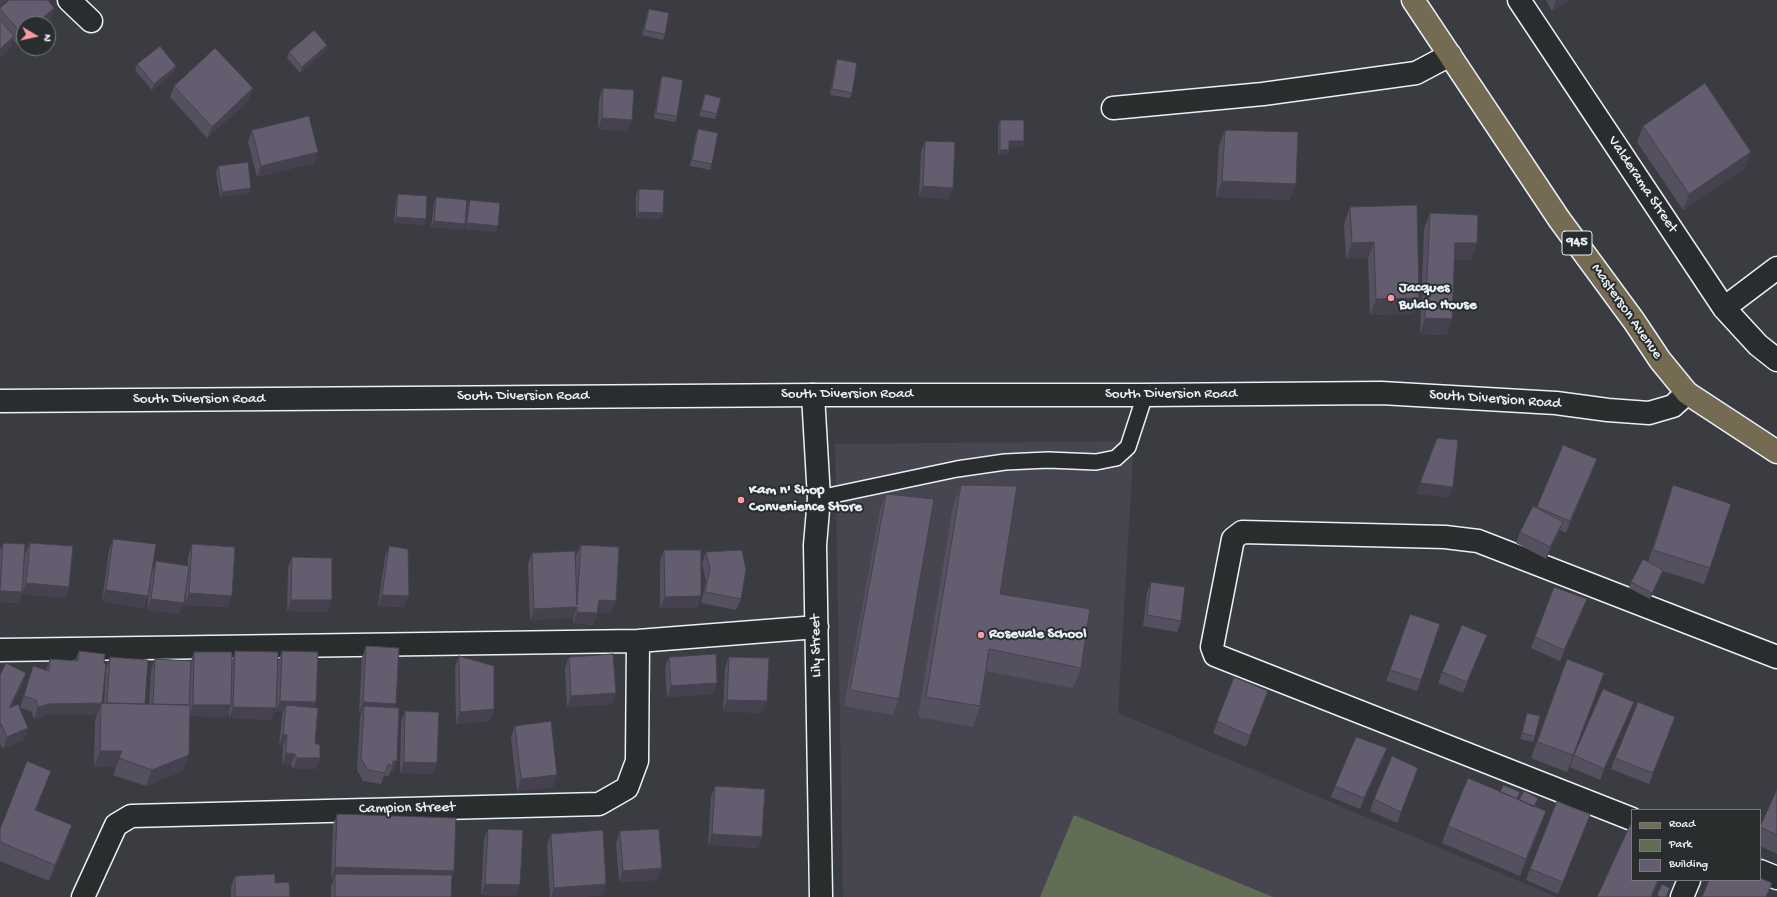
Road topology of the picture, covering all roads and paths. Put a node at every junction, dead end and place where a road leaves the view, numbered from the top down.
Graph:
1 (70, 0) edge
2 (1413, 0) edge
3 (1519, 0) edge
4 (90, 21) dead end
5 (1450, 55) junction
6 (1113, 108) dead end
7 (1777, 268) edge
8 (1724, 308) junction
9 (1777, 360) edge
10 (1687, 394) junction
11 (813, 395) junction
12 (1145, 395) junction
13 (0, 401) edge
14 (1777, 452) edge
15 (819, 498) junction
16 (817, 627) junction
17 (638, 641) junction
18 (0, 650) edge
19 (1777, 657) edge
20 (1631, 820) edge
21 (1761, 871) edge
22 (1777, 878) edge
23 (1688, 881) edge
24 (83, 897) edge
25 (821, 897) edge
26 (1682, 897) edge

1 - 4 street
2 - 5 main road, Masterson Avenue / 945
3 - 8 street, Valderama Street
5 - 6 street
5 - 10 main road, Masterson Avenue / 945
7 - 8 street
8 - 9 street, Valderama Street
10 - 12 street, South Diversion Road
10 - 14 main road, Masterson Avenue / 945
11 - 12 street, South Diversion Road
11 - 13 street, South Diversion Road
11 - 15 street, Lily Street
12 - 15 lane
15 - 16 street, Lily Street
16 - 17 street
16 - 25 street, Lily Street
17 - 18 street
17 - 24 street, Campion Street
19 - 20 street
21 - 22 street
23 - 26 street

